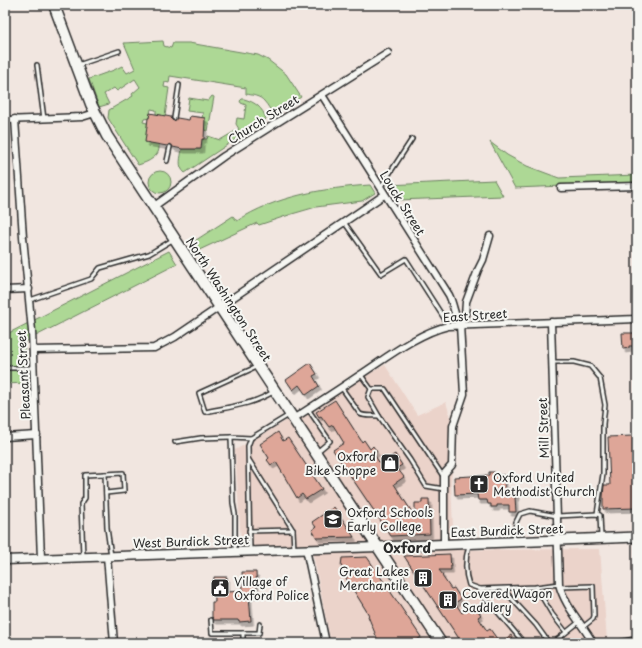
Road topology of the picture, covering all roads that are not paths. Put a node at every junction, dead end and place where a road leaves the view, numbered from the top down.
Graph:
1 (54, 5) edge
2 (119, 51) dead end
3 (388, 53) dead end
4 (75, 62) junction
5 (38, 65) dead end
6 (179, 85) dead end
7 (322, 95) junction
8 (95, 113) junction
9 (174, 118) dead end
10 (15, 119) junction
11 (44, 119) junction
12 (5, 120) edge
13 (412, 139) dead end
14 (170, 147) dead end
15 (166, 161) dead end
16 (637, 186) edge
17 (380, 188) junction
18 (561, 188) dead end
19 (384, 195) junction
20 (153, 207) junction
21 (344, 222) junction
22 (490, 236) dead end
23 (174, 239) junction
24 (29, 289) junction
25 (5, 290) edge
26 (30, 300) junction
27 (219, 307) junction
28 (637, 319) edge
29 (551, 322) junction
30 (460, 325) junction
31 (449, 326) junction
32 (33, 350) junction
33 (552, 362) junction
34 (258, 366) junction
35 (5, 368) edge
36 (34, 368) junction
37 (361, 375) junction
38 (341, 387) junction
39 (371, 389) junction
40 (275, 391) junction
41 (308, 409) junction
42 (379, 416) junction
43 (292, 417) junction
44 (37, 435) junction
45 (5, 437) edge
46 (231, 437) junction
47 (251, 438) junction
48 (175, 442) dead end
49 (316, 453) junction
50 (248, 458) junction
51 (105, 474) junction
52 (444, 478) junction
53 (444, 489) junction
54 (106, 493) junction
55 (597, 514) junction
56 (557, 516) junction
57 (293, 530) junction
58 (249, 531) junction
59 (637, 537) edge
60 (601, 539) junction
61 (557, 540) junction
62 (513, 542) junction
63 (470, 543) junction
64 (444, 544) junction
65 (378, 546) junction
66 (306, 549) junction
67 (294, 550) junction
68 (250, 551) junction
69 (235, 552) junction
70 (109, 556) junction
71 (83, 557) junction
72 (41, 558) junction
73 (5, 560) edge
74 (560, 586) junction
75 (536, 587) junction
76 (480, 589) junction
77 (503, 589) junction
78 (211, 620) dead end
79 (260, 624) dead end
80 (581, 625) junction
81 (566, 632) junction
82 (242, 633) junction
83 (637, 640) edge
84 (114, 643) edge
85 (243, 643) edge
86 (326, 643) edge
87 (441, 643) edge
88 (524, 643) edge
89 (549, 643) edge
90 (553, 643) edge
91 (593, 643) edge
92 (622, 643) edge

1 - 4 main road, North Washington Street
2 - 4 lane
3 - 7 street, Church Street
4 - 8 main road, North Washington Street
5 - 11 lane
6 - 9 lane
7 - 17 street, Louck Street
7 - 20 street, Church Street
8 - 11 street
8 - 20 main road, North Washington Street
10 - 11 street
10 - 12 street
10 - 24 street, Pleasant Street
13 - 17 lane
14 - 15 lane
16 - 18 street
17 - 19 street, Louck Street
19 - 21 street
19 - 30 street, Louck Street
20 - 23 main road, North Washington Street
21 - 27 street
21 - 31 lane
22 - 30 street
23 - 26 lane
23 - 27 main road, North Washington Street
24 - 25 street
24 - 26 street, Pleasant Street
26 - 32 street, Pleasant Street
27 - 32 street
27 - 34 main road, North Washington Street
28 - 29 street, East Street
29 - 30 street, East Street
29 - 33 street, Mill Street
30 - 31 street, East Street
30 - 52 street
31 - 37 street, East Street
32 - 36 street, Pleasant Street
33 - 55 lane
33 - 56 street, Mill Street
34 - 40 main road, North Washington Street
34 - 40 lane
35 - 36 lane
36 - 44 street, Pleasant Street
37 - 38 street, East Street
37 - 39 lane
38 - 41 street, East Street
38 - 42 lane
39 - 42 lane
39 - 52 lane
40 - 43 main road, North Washington Street
41 - 43 street, East Street
41 - 49 lane
42 - 53 lane
43 - 47 lane
43 - 49 main road, North Washington Street
44 - 45 street
44 - 72 street, Pleasant Street
46 - 47 lane
46 - 48 lane
46 - 69 lane
47 - 50 lane
49 - 65 main road, North Washington Street
50 - 57 lane
50 - 58 lane
51 - 54 lane
51 - 54 lane
51 - 71 lane
52 - 53 street
53 - 64 street
54 - 70 lane
55 - 56 lane
55 - 60 lane
56 - 61 street, Mill Street
56 - 62 lane
57 - 58 lane
57 - 67 lane
58 - 68 lane
59 - 60 main road, East Burdick Street
60 - 61 main road, East Burdick Street
61 - 62 main road, East Burdick Street
61 - 74 street, Mill Street
62 - 63 main road, East Burdick Street
63 - 64 main road, East Burdick Street
63 - 76 lane
64 - 65 main road, East Burdick Street
65 - 66 street, West Burdick Street
65 - 87 main road, North Washington Street
66 - 67 street, West Burdick Street
66 - 86 street
67 - 68 street, West Burdick Street
68 - 69 street, West Burdick Street
69 - 70 street, West Burdick Street
70 - 71 street, West Burdick Street
70 - 84 street
71 - 72 street, West Burdick Street
72 - 73 street, West Burdick Street
74 - 75 lane
74 - 80 street, Mill Street
74 - 80 lane
75 - 77 lane
75 - 81 lane
76 - 77 lane
76 - 88 lane
77 - 89 lane
78 - 82 lane
79 - 82 lane
80 - 81 lane
80 - 91 street, Mill Street
81 - 90 lane
82 - 85 lane
83 - 92 street

